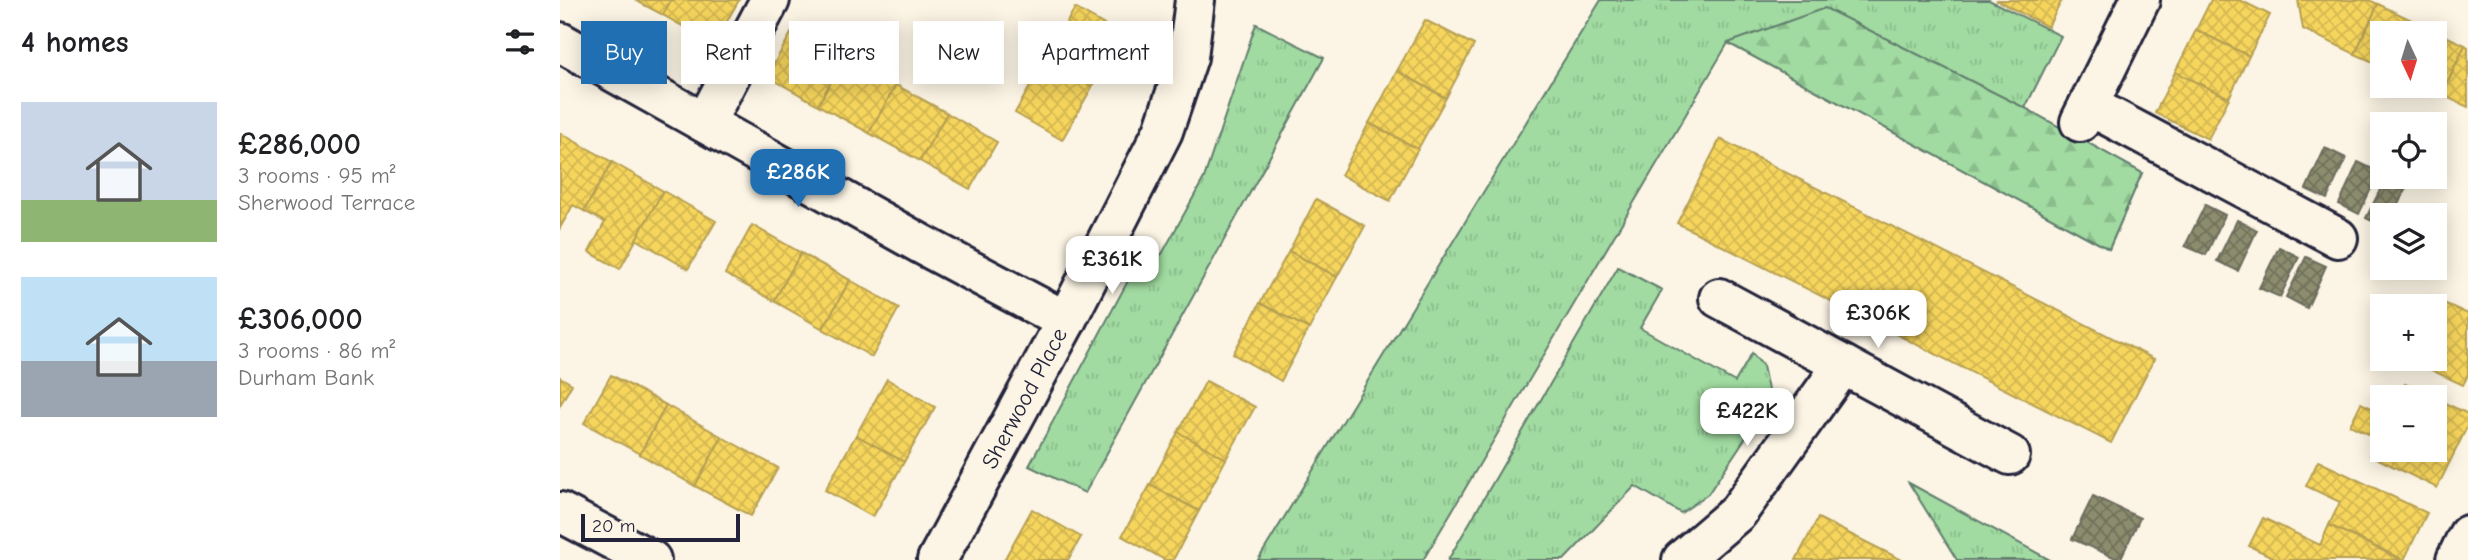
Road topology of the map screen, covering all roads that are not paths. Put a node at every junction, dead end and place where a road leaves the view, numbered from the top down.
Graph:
1 (770, 0) edge
2 (1195, 0) edge
3 (2140, 0) edge
4 (560, 42) edge
5 (705, 123) junction
6 (2338, 238) dead end
7 (1719, 298) dead end
8 (1066, 321) junction
9 (1843, 365) junction
10 (2010, 455) dead end
11 (560, 512) edge
12 (2468, 536) edge
13 (651, 560) edge
14 (937, 560) edge
15 (1682, 560) edge
16 (2456, 560) edge

1 - 5 street
2 - 8 street, Sherwood Place
3 - 6 street
4 - 5 street
5 - 8 street
7 - 9 street
8 - 14 street, Sherwood Place
9 - 10 street
9 - 15 street
11 - 13 street
12 - 16 street

